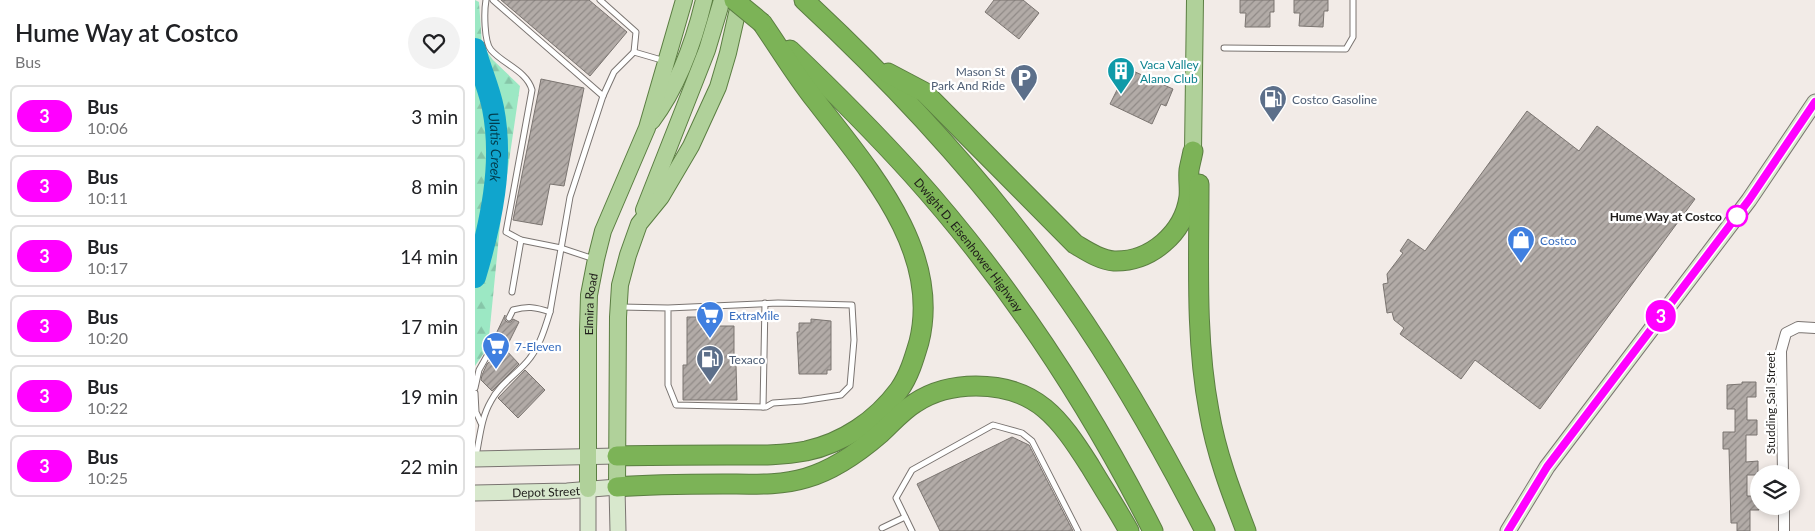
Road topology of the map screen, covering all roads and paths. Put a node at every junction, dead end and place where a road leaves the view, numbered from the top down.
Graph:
1 (486, 0) edge
2 (493, 0) edge
3 (599, 0) edge
4 (684, 0) edge
5 (705, 0) edge
6 (722, 0) edge
7 (734, 0) edge
8 (740, 0) edge
9 (804, 0) edge
10 (1195, 0) edge
11 (1353, 0) edge
12 (762, 23) junction
13 (1223, 48) dead end
14 (635, 52) junction
15 (665, 61) junction
16 (871, 64) junction
17 (603, 96) junction
18 (1815, 102) edge
19 (647, 128) junction
20 (1193, 151) junction
21 (639, 224) junction
22 (521, 240) junction
23 (561, 248) junction
24 (596, 259) junction
25 (512, 292) dead end
26 (765, 303) junction
27 (618, 307) junction
28 (668, 308) junction
29 (550, 312) junction
30 (509, 318) dead end
31 (1815, 328) edge
32 (496, 340) dead end
33 (475, 388) edge
34 (475, 393) edge
35 (763, 407) junction
36 (481, 423) junction
37 (587, 456) junction
38 (617, 456) junction
39 (475, 459) edge
40 (1783, 465) edge
41 (617, 487) junction
42 (587, 489) junction
43 (475, 493) edge
44 (1784, 515) edge
45 (905, 517) junction
46 (882, 528) dead end
47 (588, 531) edge
48 (618, 531) edge
49 (912, 531) edge
50 (1078, 531) edge
51 (1129, 531) edge
52 (1153, 531) edge
53 (1205, 531) edge
54 (1246, 531) edge
55 (1508, 531) edge
56 (1784, 531) edge

1 - 22 lane
2 - 17 lane
3 - 14 lane
4 - 15 main road, Elmira Road
5 - 19 main road, Elmira Road
6 - 21 main road
7 - 12 highway, Dwight D. Eisenhower Highway, bridge
8 - 21 main road
9 - 16 highway
10 - 20 main road
11 - 13 lane
12 - 38 highway
12 - 52 highway, Dwight D. Eisenhower Highway
14 - 15 lane
14 - 17 lane
15 - 19 main road, Elmira Road
16 - 20 highway
16 - 53 highway
17 - 23 lane
18 - 55 street
19 - 24 main road, Elmira Road
20 - 54 highway
21 - 27 main road
22 - 23 lane
22 - 25 lane
23 - 24 lane
23 - 29 lane
24 - 37 main road, Elmira Road
26 - 28 lane
26 - 35 lane
26 - 35 lane
27 - 28 lane
27 - 38 main road
28 - 35 lane
29 - 30 lane
29 - 36 lane
31 - 40 street, Studding Sail Street
32 - 33 lane
34 - 36 lane
36 - 39 lane
37 - 38 street
37 - 39 street
37 - 42 main road, Elmira Road
38 - 41 main road
41 - 42 street, Depot Street
41 - 48 street
41 - 51 highway
42 - 43 street, Depot Street
42 - 47 street
44 - 56 street
45 - 46 lane
45 - 49 lane
45 - 50 lane

